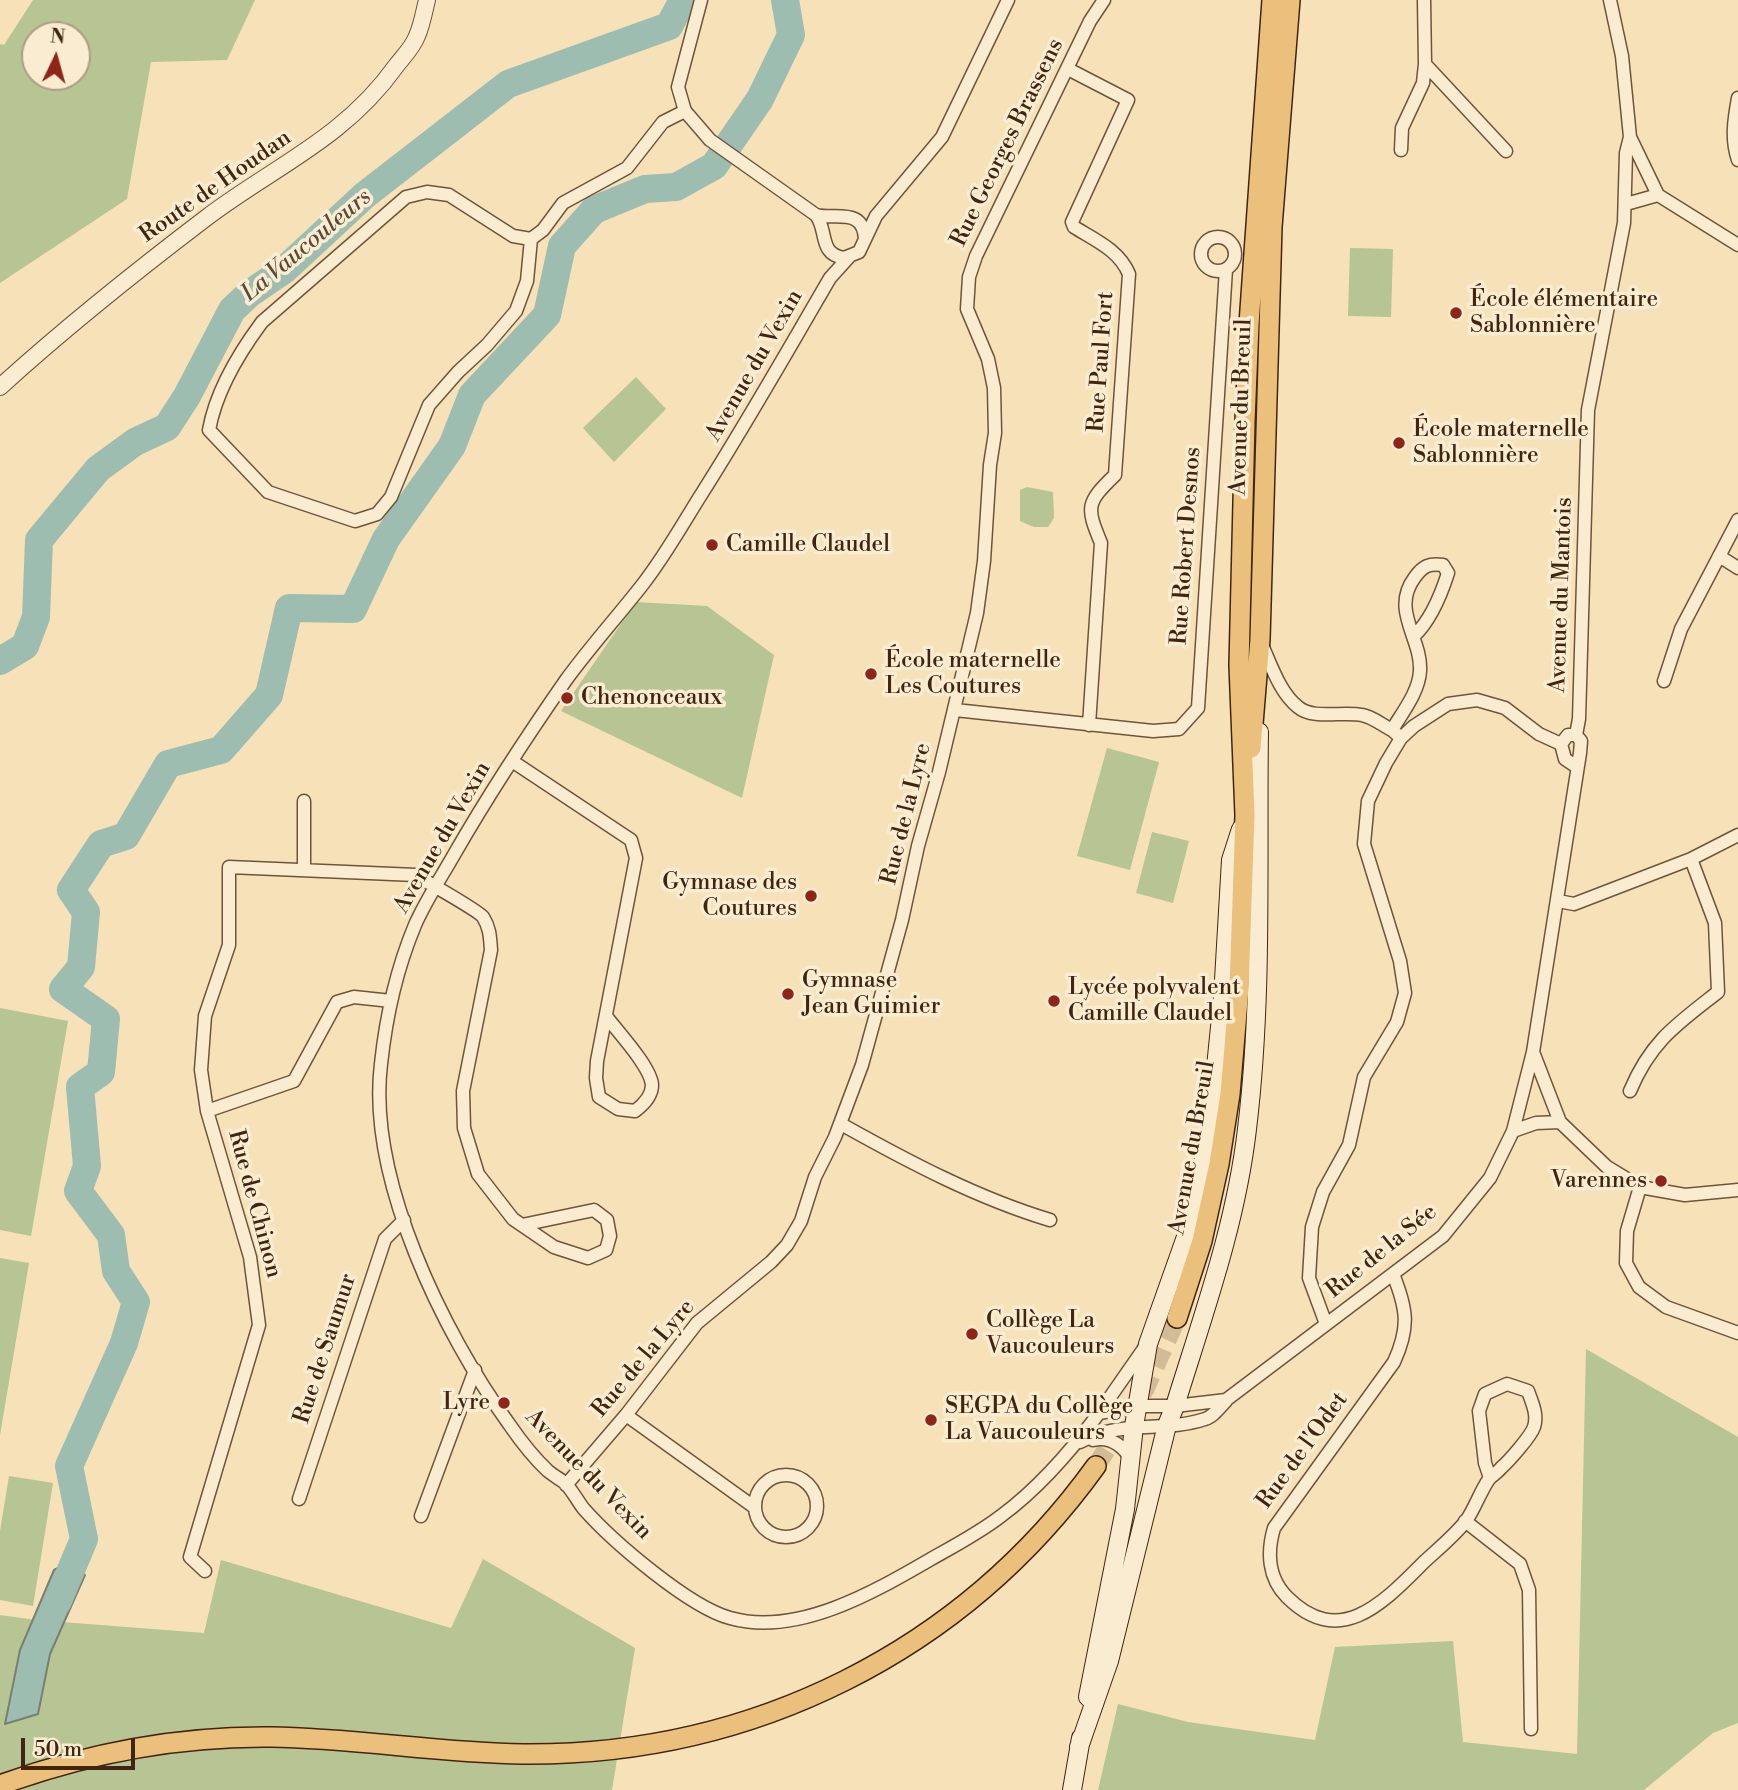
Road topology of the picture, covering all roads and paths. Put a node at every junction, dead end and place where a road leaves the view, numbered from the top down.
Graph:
1 (427, 0) edge
2 (701, 0) edge
3 (1008, 0) edge
4 (1104, 0) edge
5 (1424, 0) edge
6 (1610, 0) edge
7 (1278, 1) edge
8 (1425, 64) junction
9 (1068, 69) junction
10 (1738, 98) edge
11 (685, 111) junction
12 (1630, 137) junction
13 (1401, 150) dead end
14 (1506, 151) dead end
15 (1738, 160) edge
16 (1658, 195) junction
17 (1626, 204) junction
18 (816, 215) junction
19 (876, 216) junction
20 (836, 217) junction
21 (856, 219) junction
22 (823, 235) junction
23 (531, 239) junction
24 (865, 242) junction
25 (1738, 245) edge
26 (829, 251) junction
27 (849, 257) junction
28 (1226, 268) dead end
29 (830, 278) junction
30 (0, 387) edge
31 (988, 508) joint
32 (1738, 520) edge
33 (1719, 556) junction
34 (1738, 568) edge
35 (1414, 636) junction
36 (1260, 639) junction
37 (1664, 681) dead end
38 (954, 710) junction
39 (1089, 725) junction
40 (1396, 734) junction
41 (1576, 735) junction
42 (1561, 744) junction
43 (512, 761) junction
44 (1577, 767) junction
45 (304, 801) dead end
46 (1245, 815) junction
47 (1738, 835) edge
48 (1690, 859) junction
49 (304, 870) junction
50 (435, 888) junction
51 (1558, 901) junction
52 (391, 1001) junction
53 (606, 1016) junction
54 (1533, 1052) junction
55 (1630, 1091) dead end
56 (207, 1111) junction
57 (1560, 1122) junction
58 (841, 1124) junction
59 (1513, 1130) junction
60 (1640, 1187) junction
61 (1738, 1189) edge
62 (404, 1220) junction
63 (1049, 1220) dead end
64 (522, 1225) junction
65 (1393, 1274) junction
66 (1177, 1318) tunnel mouth
67 (1326, 1324) junction
68 (1738, 1333) edge
69 (1148, 1343) junction
70 (475, 1370) junction
71 (1226, 1400) junction
72 (1138, 1406) junction
73 (1175, 1406) junction
74 (1099, 1413) junction
75 (626, 1415) junction
76 (1167, 1425) junction
77 (1134, 1426) junction
78 (1076, 1445) junction
79 (1130, 1459) junction
80 (1096, 1466) tunnel mouth
81 (1490, 1478) junction
82 (566, 1485) junction
83 (299, 1499) dead end
84 (754, 1507) junction
85 (421, 1516) dead end
86 (1465, 1521) junction
87 (205, 1570) dead end
88 (1531, 1729) dead end
89 (1079, 1747) junction
90 (0, 1785) edge
91 (1072, 1790) edge

1 - 30 street, Route de Houdan
2 - 11 street
3 - 19 street
4 - 9 street, Rue Georges Brassens
5 - 8 street
6 - 12 street, Avenue du Mantois
7 - 36 main road, Avenue du Breuil
7 - 46 main road, Avenue du Breuil
8 - 13 street
8 - 14 street
9 - 31 street, Rue Georges Brassens
9 - 39 street, Rue Paul Fort
10 - 15 street
11 - 18 street
11 - 23 street
12 - 16 street
12 - 17 street, Avenue du Mantois
16 - 17 street
16 - 25 street
17 - 41 street, Avenue du Mantois
18 - 20 street
18 - 22 street
19 - 21 street
19 - 24 street
20 - 21 street
20 - 22 street
21 - 24 street
22 - 26 street
23 - 23 street
24 - 27 street
26 - 27 street
26 - 29 street, Avenue du Vexin
27 - 29 street, Avenue du Vexin
28 - 39 street, Rue Robert Desnos
29 - 43 street, Avenue du Vexin
31 - 38 street, Rue de la Lyre
32 - 33 street
33 - 34 street
33 - 37 street
35 - 35 street
35 - 40 street
36 - 40 street
36 - 46 main road, Avenue du Breuil
36 - 73 main road
38 - 39 street, Rue Robert Desnos
38 - 58 street, Rue de la Lyre
40 - 42 street
40 - 67 street
41 - 42 street
41 - 44 street, Avenue du Mantois
42 - 44 street
43 - 50 street, Avenue du Vexin
43 - 53 street
44 - 51 street, Avenue du Mantois
45 - 49 street
46 - 66 main road, Avenue du Breuil
46 - 69 main road
47 - 48 street
48 - 51 street
48 - 55 street
49 - 50 street
49 - 56 street
50 - 52 street, Avenue du Vexin
50 - 64 street
51 - 54 street, Avenue du Mantois
52 - 56 street, Rue de Chinon
52 - 62 street, Avenue du Vexin
53 - 53 street
54 - 57 street
54 - 59 street, Rue de la Sée
56 - 87 street, Rue de Chinon
57 - 59 street
57 - 60 street
58 - 63 street
58 - 75 street, Rue de la Lyre
59 - 65 street, Rue de la Sée
60 - 61 street
60 - 68 street
62 - 70 street, Avenue du Vexin
62 - 83 street, Rue de Saumur
64 - 64 street
65 - 67 street, Rue de la Sée
65 - 86 street, Rue de l'Odet
67 - 71 street, Rue de la Sée
69 - 72 main road
69 - 74 street, Avenue du Vexin
70 - 82 street, Avenue du Vexin
70 - 85 street
71 - 73 street
71 - 76 street, Rue de la Sée
72 - 73 street
72 - 74 street
72 - 77 main road
73 - 76 main road
74 - 78 street, Avenue du Vexin
75 - 82 street, Rue de la Lyre
75 - 84 street
76 - 77 street, Rue de la Sée
76 - 89 main road
77 - 78 street, Rue de la Sée
77 - 79 main road
78 - 79 street
78 - 82 street, Avenue du Vexin
79 - 89 main road
80 - 90 main road
81 - 81 street, Rue de l'Odet
81 - 86 street, Rue de l'Odet
84 - 84 street
86 - 88 street
89 - 91 main road

